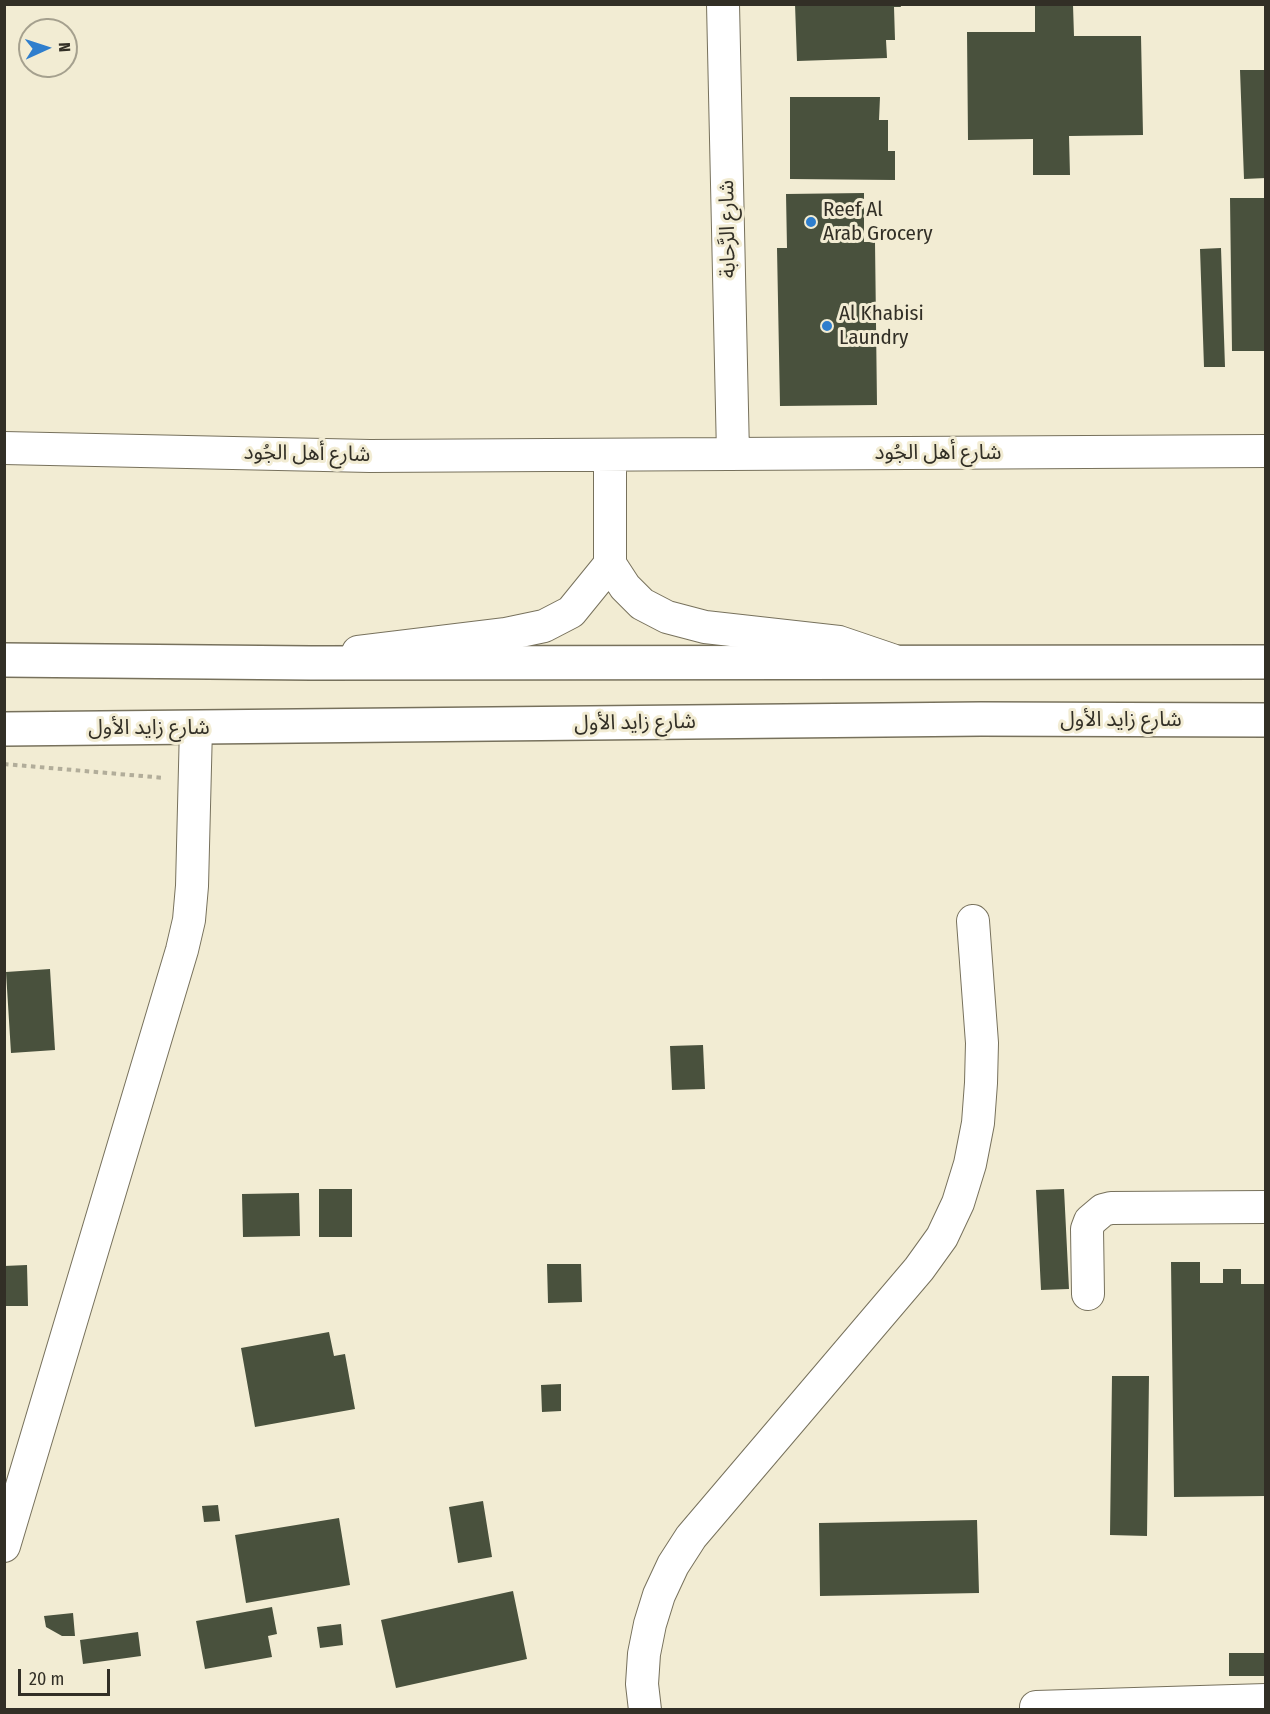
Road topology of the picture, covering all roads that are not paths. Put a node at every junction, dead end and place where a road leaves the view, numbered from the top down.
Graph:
1 (723, 4) edge
2 (4, 448) edge
3 (1266, 451) edge
4 (733, 454) junction
5 (610, 455) junction
6 (610, 564) junction
7 (4, 660) edge
8 (1266, 662) edge
9 (311, 663) junction
10 (901, 663) junction
11 (1266, 720) edge
12 (196, 728) junction
13 (4, 729) edge
14 (973, 921) dead end
15 (1266, 1207) edge
16 (1088, 1294) dead end
17 (4, 1546) edge
18 (1266, 1700) edge
19 (1036, 1707) dead end
20 (645, 1710) edge

1 - 4 street, شارع الرَّحابة
2 - 5 street, شارع أهل الجُود
3 - 4 street, شارع أهل الجُود
4 - 5 street, شارع أهل الجُود
5 - 6 street
6 - 9 street
6 - 10 street
7 - 9 main road
8 - 10 main road
9 - 10 main road
11 - 12 main road, شارع زايد الأول
12 - 13 main road, شارع زايد الأول
12 - 17 street
14 - 20 street
15 - 16 street
18 - 19 street

